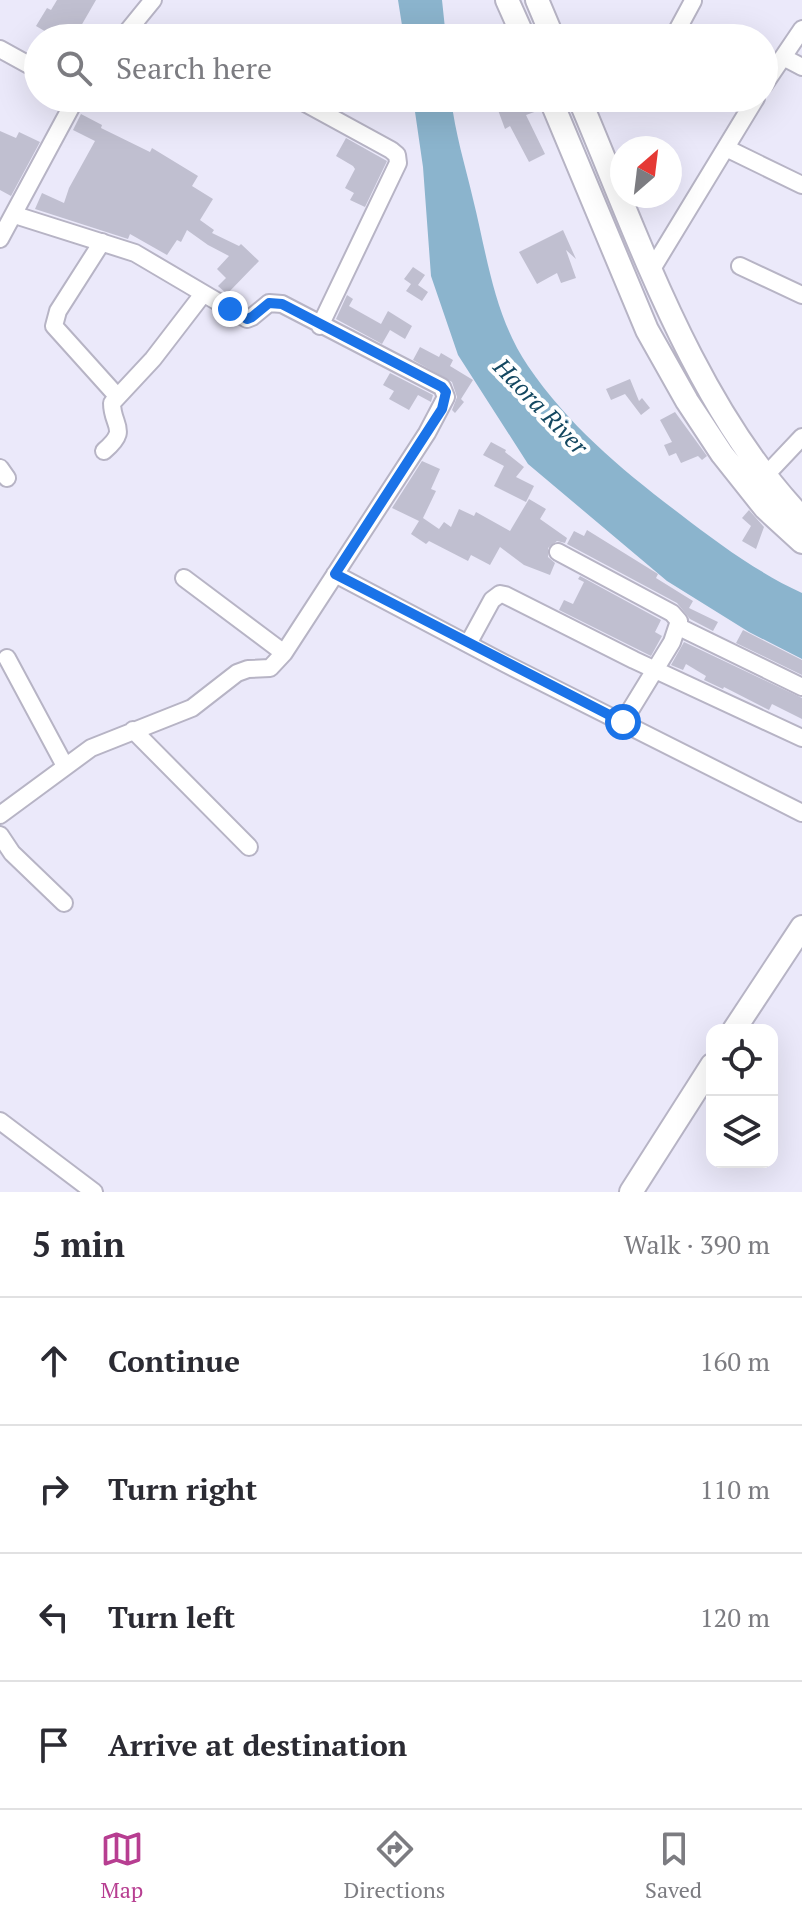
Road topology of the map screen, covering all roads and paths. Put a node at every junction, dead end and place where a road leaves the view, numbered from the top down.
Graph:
1 (153, 0) edge
2 (507, 0) edge
3 (693, 1) edge
4 (541, 3) edge
5 (133, 24) edge
6 (518, 24) edge
7 (548, 24) edge
8 (681, 24) edge
9 (802, 29) edge
10 (0, 49) edge
11 (783, 57) junction
12 (24, 62) edge
13 (778, 64) edge
14 (802, 67) edge
15 (69, 112) edge
16 (321, 112) edge
17 (556, 112) edge
18 (585, 112) edge
19 (748, 112) edge
20 (726, 148) junction
21 (802, 185) edge
22 (15, 215) junction
23 (0, 239) edge
24 (102, 242) junction
25 (740, 266) dead end
26 (652, 269) junction
27 (203, 294) junction
28 (802, 295) edge
29 (320, 326) junction
30 (117, 396) junction
31 (802, 437) edge
32 (104, 451) dead end
33 (765, 476) junction
34 (802, 518) edge
35 (802, 542) edge
36 (558, 552) dead end
37 (335, 574) junction
38 (184, 578) dead end
39 (679, 627) junction
40 (468, 644) junction
41 (284, 653) junction
42 (7, 658) dead end
43 (655, 669) junction
44 (802, 687) edge
45 (623, 722) junction
46 (133, 730) junction
47 (802, 738) edge
48 (65, 766) junction
49 (802, 813) edge
50 (0, 815) edge
51 (0, 835) edge
52 (249, 847) dead end
53 (64, 903) dead end
54 (802, 927) edge
55 (738, 1024) edge
56 (706, 1074) edge
57 (0, 1121) edge
58 (94, 1192) edge
59 (631, 1192) edge

1 - 5 street
2 - 6 street
3 - 8 street
4 - 7 street
9 - 11 street
10 - 12 street
11 - 13 street
11 - 14 street
15 - 22 street
16 - 29 street
17 - 35 street
18 - 26 street
19 - 20 street
20 - 21 street
20 - 26 street
22 - 23 street
22 - 24 street
24 - 27 street
24 - 30 street
25 - 28 street
26 - 33 street
27 - 29 street
27 - 30 street
29 - 37 street
30 - 32 street
31 - 33 street
33 - 34 street
36 - 39 street
37 - 40 street
37 - 41 street
38 - 41 street
39 - 43 street
39 - 44 street
40 - 43 street
40 - 45 street
41 - 46 street
42 - 48 street
43 - 45 street
43 - 47 street
45 - 49 street
46 - 48 street
46 - 52 street
48 - 50 street
51 - 53 street
54 - 55 street
56 - 59 street
57 - 58 street

